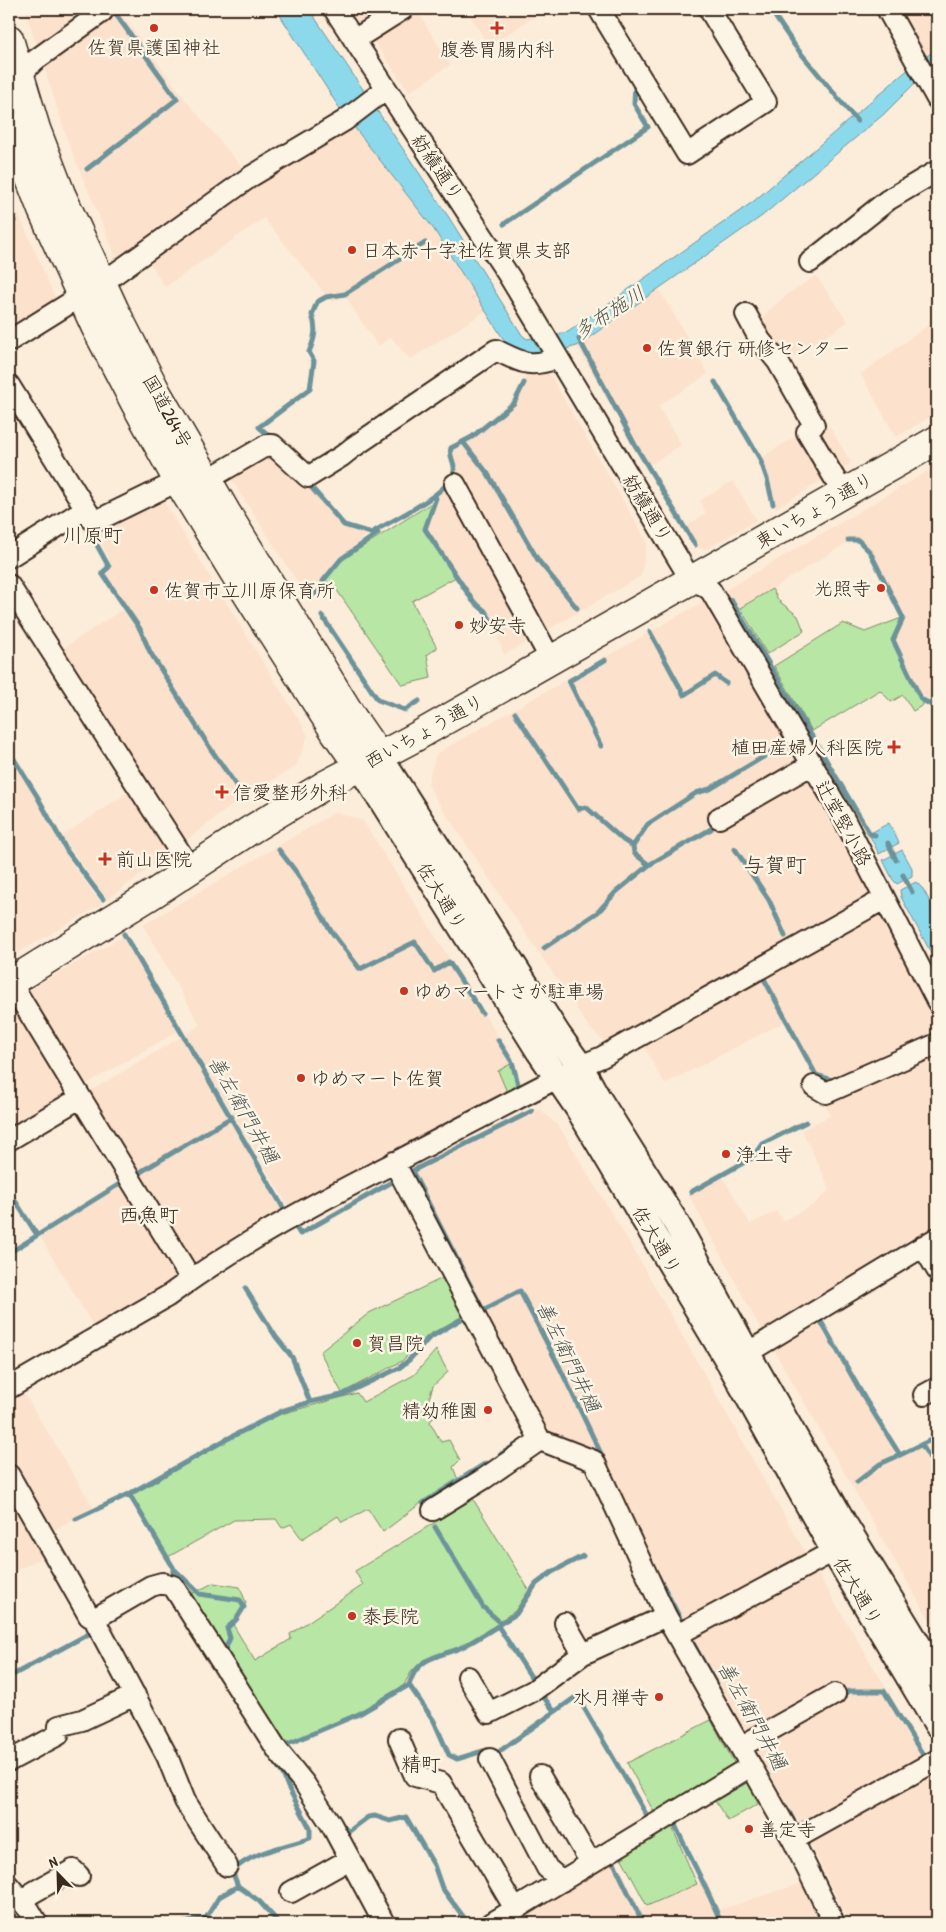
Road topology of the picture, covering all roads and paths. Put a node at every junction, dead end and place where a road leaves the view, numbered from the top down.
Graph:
1 (100, 9) edge
2 (334, 9) edge
3 (403, 9) edge
4 (600, 9) edge
5 (709, 9) edge
6 (887, 9) edge
7 (9, 40) edge
8 (354, 40) junction
9 (14, 82) edge
10 (379, 94) junction
11 (937, 99) edge
12 (9, 125) edge
13 (937, 171) edge
14 (49, 195) junction
15 (810, 262) dead end
16 (92, 289) junction
17 (746, 314) dead end
18 (9, 341) edge
19 (558, 358) junction
20 (9, 385) edge
21 (937, 440) edge
22 (207, 480) junction
23 (178, 481) junction
24 (455, 484) dead end
25 (844, 494) junction
26 (80, 511) junction
27 (9, 557) edge
28 (691, 580) junction
29 (9, 585) edge
30 (551, 660) junction
31 (369, 761) junction
32 (811, 765) junction
33 (719, 818) dead end
34 (190, 868) junction
35 (884, 899) junction
36 (9, 984) edge
37 (937, 1001) edge
38 (937, 1044) edge
39 (580, 1066) junction
40 (558, 1078) junction
41 (814, 1086) dead end
42 (80, 1098) junction
43 (9, 1140) edge
44 (400, 1171) junction
45 (930, 1242) edge
46 (937, 1270) edge
47 (191, 1280) junction
48 (747, 1353) junction
49 (9, 1388) edge
50 (540, 1440) junction
51 (9, 1475) edge
52 (433, 1510) dead end
53 (834, 1551) junction
54 (666, 1616) junction
55 (565, 1623) dead end
56 (97, 1625) junction
57 (683, 1632) junction
58 (583, 1654) junction
59 (937, 1676) edge
60 (468, 1677) dead end
61 (835, 1694) dead end
62 (135, 1695) junction
63 (937, 1724) edge
64 (399, 1739) dead end
65 (746, 1744) junction
66 (490, 1759) dead end
67 (937, 1760) edge
68 (9, 1761) edge
69 (752, 1766) junction
70 (540, 1776) dead end
71 (799, 1837) junction
72 (350, 1859) junction
73 (591, 1864) junction
74 (227, 1866) dead end
75 (79, 1876) dead end
76 (562, 1881) junction
77 (9, 1886) edge
78 (291, 1892) dead end
79 (32, 1893) dead end
80 (515, 1909) junction
81 (37, 1923) edge
82 (384, 1923) edge
83 (492, 1923) edge
84 (834, 1923) edge

1 - 9 street
2 - 8 street, 紡績通り
3 - 8 street
4 - 5 street
6 - 11 street
7 - 9 highway, 国道264号
8 - 10 street, 紡績通り
9 - 14 highway, 国道264号
10 - 16 street
10 - 19 street, 紡績通り
12 - 14 highway, 国道264号
13 - 15 street
14 - 16 highway, 国道264号
16 - 18 street
16 - 22 highway, 国道264号
16 - 23 highway, 国道264号
17 - 25 street
19 - 22 street
19 - 28 street, 紡績通り
20 - 26 street
21 - 25 highway, 東いちょう通り
22 - 31 highway, 国道264号
23 - 26 street
23 - 31 highway, 国道264号
24 - 30 street
25 - 28 highway, 東いちょう通り
26 - 27 street
28 - 30 highway, 西いちょう通り
28 - 32 street, 辻堂竪小路
29 - 34 street
30 - 31 highway, 西いちょう通り
31 - 34 highway, 西いちょう通り
31 - 39 main road, 佐大通り
31 - 40 main road, 佐大通り
32 - 33 street
32 - 35 street, 辻堂竪小路
34 - 36 highway, 西いちょう通り
35 - 37 street, 辻堂竪小路
35 - 39 street
36 - 42 street
38 - 41 street
39 - 40 street
39 - 48 main road, 佐大通り
40 - 44 street
40 - 53 main road, 佐大通り
42 - 43 street
42 - 47 street
44 - 47 street
44 - 50 street
45 - 46 street
45 - 48 street
47 - 49 street
48 - 59 main road, 佐大通り
50 - 52 street
50 - 54 street
51 - 56 street
53 - 57 street
53 - 63 main road, 佐大通り
54 - 57 street
54 - 58 street
55 - 58 street
56 - 62 street
56 - 72 street
57 - 65 street
58 - 60 street
61 - 65 street
62 - 68 street
62 - 74 street
64 - 80 street
65 - 69 street
66 - 76 street
67 - 71 street
69 - 71 street
69 - 73 street
70 - 73 street
71 - 84 street
72 - 78 street
72 - 82 street
73 - 76 street
75 - 79 street
76 - 80 street
77 - 81 street
80 - 83 street

